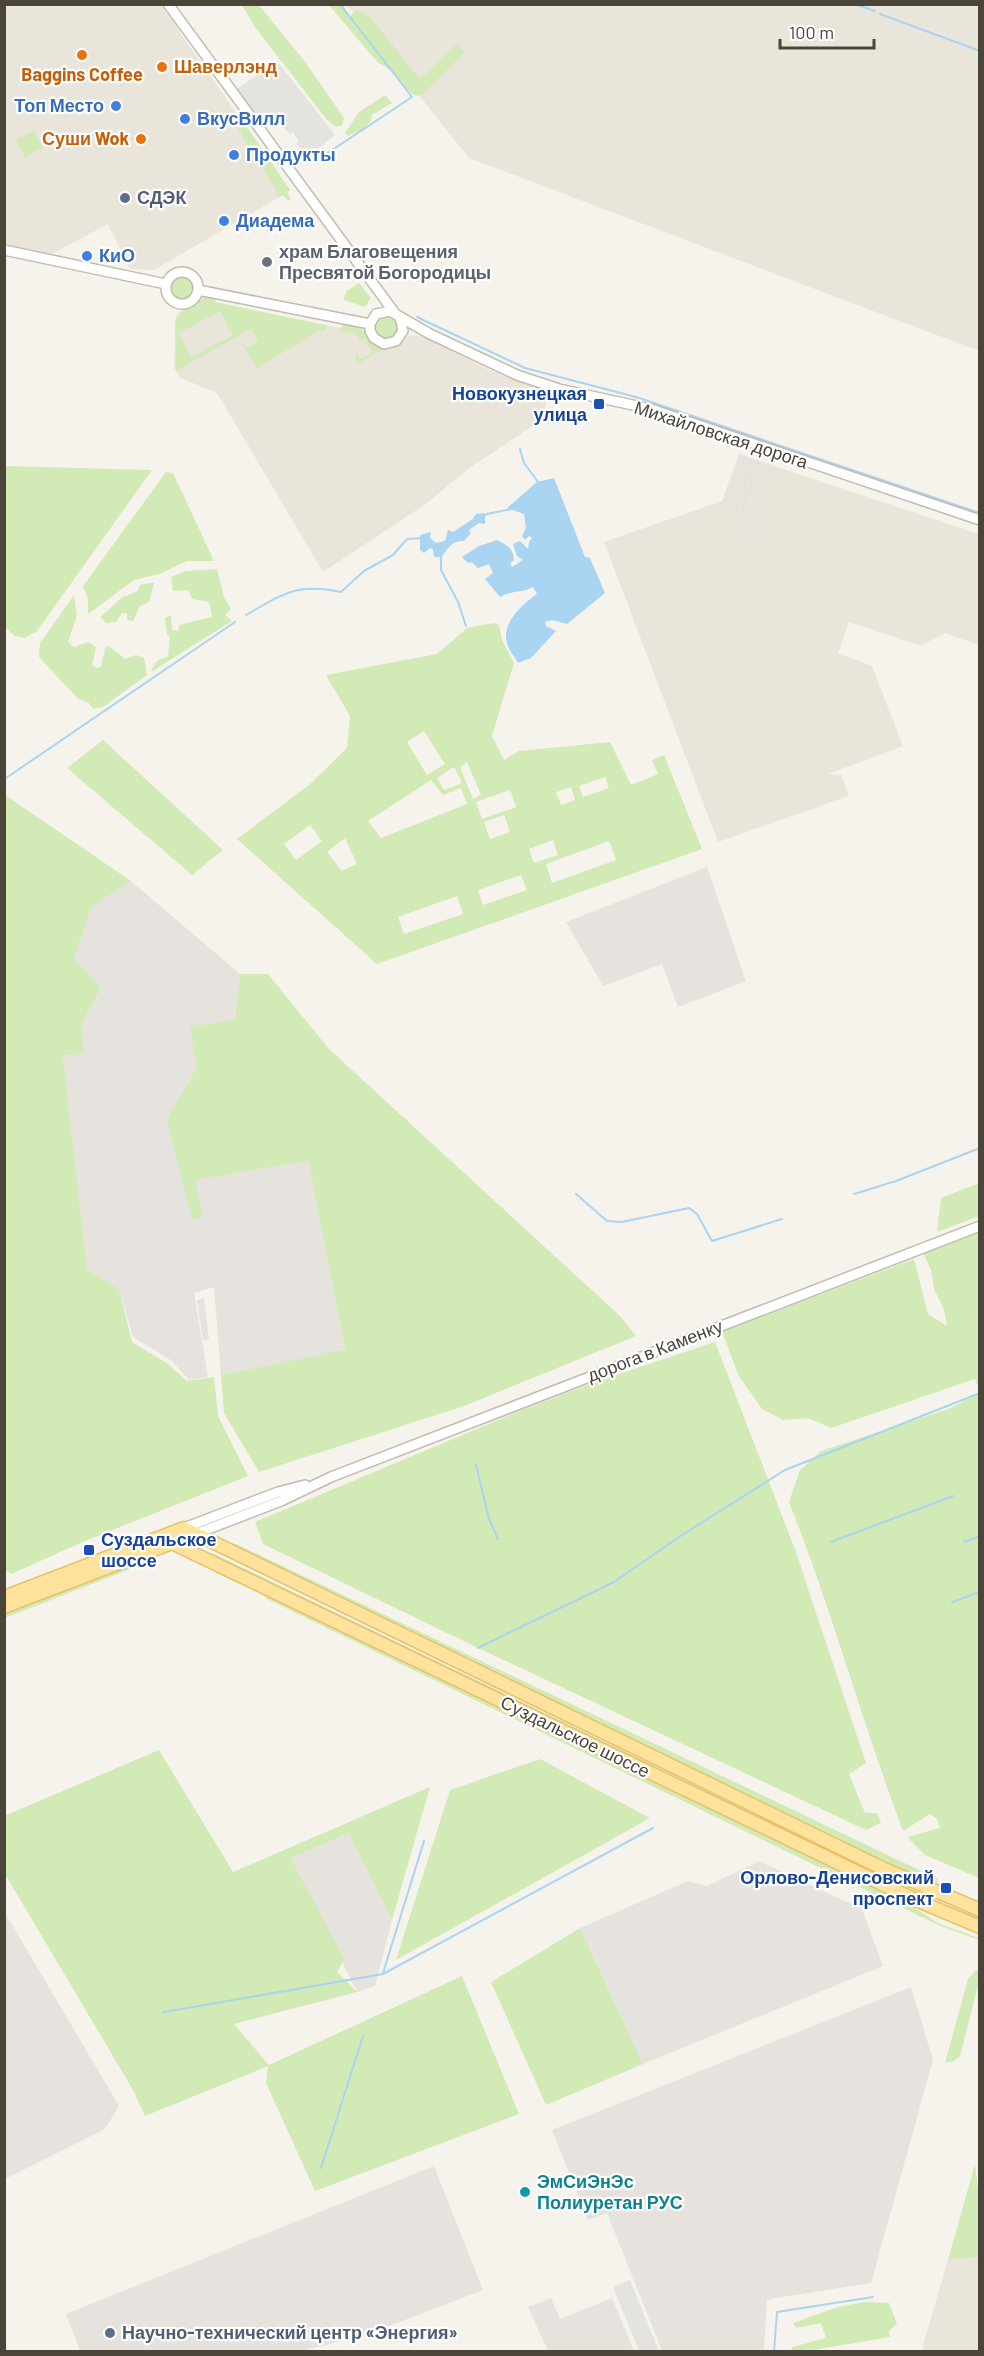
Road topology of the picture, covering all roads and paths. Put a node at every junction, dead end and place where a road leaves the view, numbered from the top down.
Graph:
1 (168, 4) edge
2 (4, 250) edge
3 (166, 284) junction
4 (198, 290) junction
5 (380, 292) junction
6 (376, 314) junction
7 (397, 315) junction
8 (370, 324) junction
9 (430, 334) junction
10 (401, 335) junction
11 (980, 520) edge
12 (980, 1226) edge
13 (181, 1535) junction
14 (4, 1597) edge
15 (4, 1607) edge
16 (980, 1910) edge
17 (980, 1927) edge

1 - 5 street, Михайловская дорога
2 - 3 street
3 - 4 street
3 - 4 street
4 - 8 street
5 - 6 street
5 - 7 street, Михайловская дорога
6 - 7 street
6 - 8 street
7 - 9 street, Михайловская дорога
7 - 10 street
8 - 10 street
9 - 10 street, Михайловская дорога
9 - 11 street, Михайловская дорога
12 - 13 street, дорога в Каменку
13 - 14 main road, дорога в Каменку
13 - 15 main road, дорога в Каменку
13 - 16 main road, Суздальское шоссе
13 - 17 main road, Суздальское шоссе

